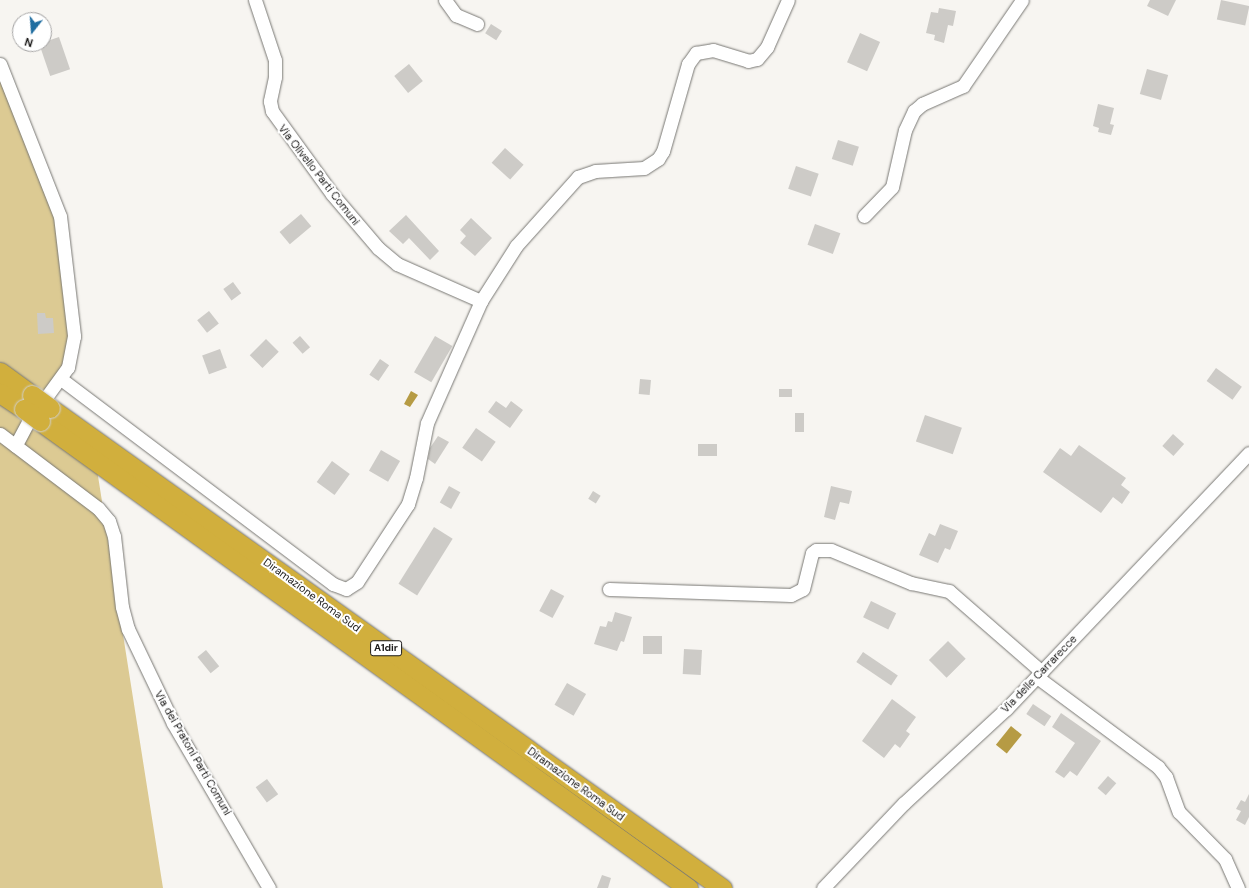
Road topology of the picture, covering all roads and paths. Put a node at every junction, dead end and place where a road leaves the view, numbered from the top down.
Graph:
1 (255, 0) edge
2 (444, 0) edge
3 (788, 0) edge
4 (1022, 0) edge
5 (477, 24) dead end
6 (0, 64) edge
7 (864, 216) dead end
8 (481, 301) junction
9 (0, 372) edge
10 (61, 379) junction
11 (0, 393) edge
12 (28, 402) junction
13 (45, 414) junction
14 (0, 434) edge
15 (15, 446) junction
16 (1249, 453) edge
17 (608, 589) dead end
18 (1040, 674) junction
19 (269, 888) edge
20 (688, 888) edge
21 (722, 888) edge
22 (823, 888) edge
23 (1238, 888) edge

1 - 8 street, Via Olivello Parti Comuni
2 - 5 street
3 - 8 street
4 - 7 street
6 - 10 street
8 - 10 street
9 - 12 highway, Diramazione Roma Sud / A1dir
10 - 15 street
11 - 12 highway, Diramazione Roma Sud / A1dir
12 - 13 highway, Diramazione Roma Sud / A1dir, bridge
13 - 20 highway, Diramazione Roma Sud / A1dir
13 - 21 highway, Diramazione Roma Sud / A1dir
14 - 15 street, Via dei Pratoni Parti Comuni
15 - 19 street, Via dei Pratoni Parti Comuni
16 - 18 street, Via delle Carrarecce
17 - 18 street
18 - 22 street, Via delle Carrarecce
18 - 23 street

